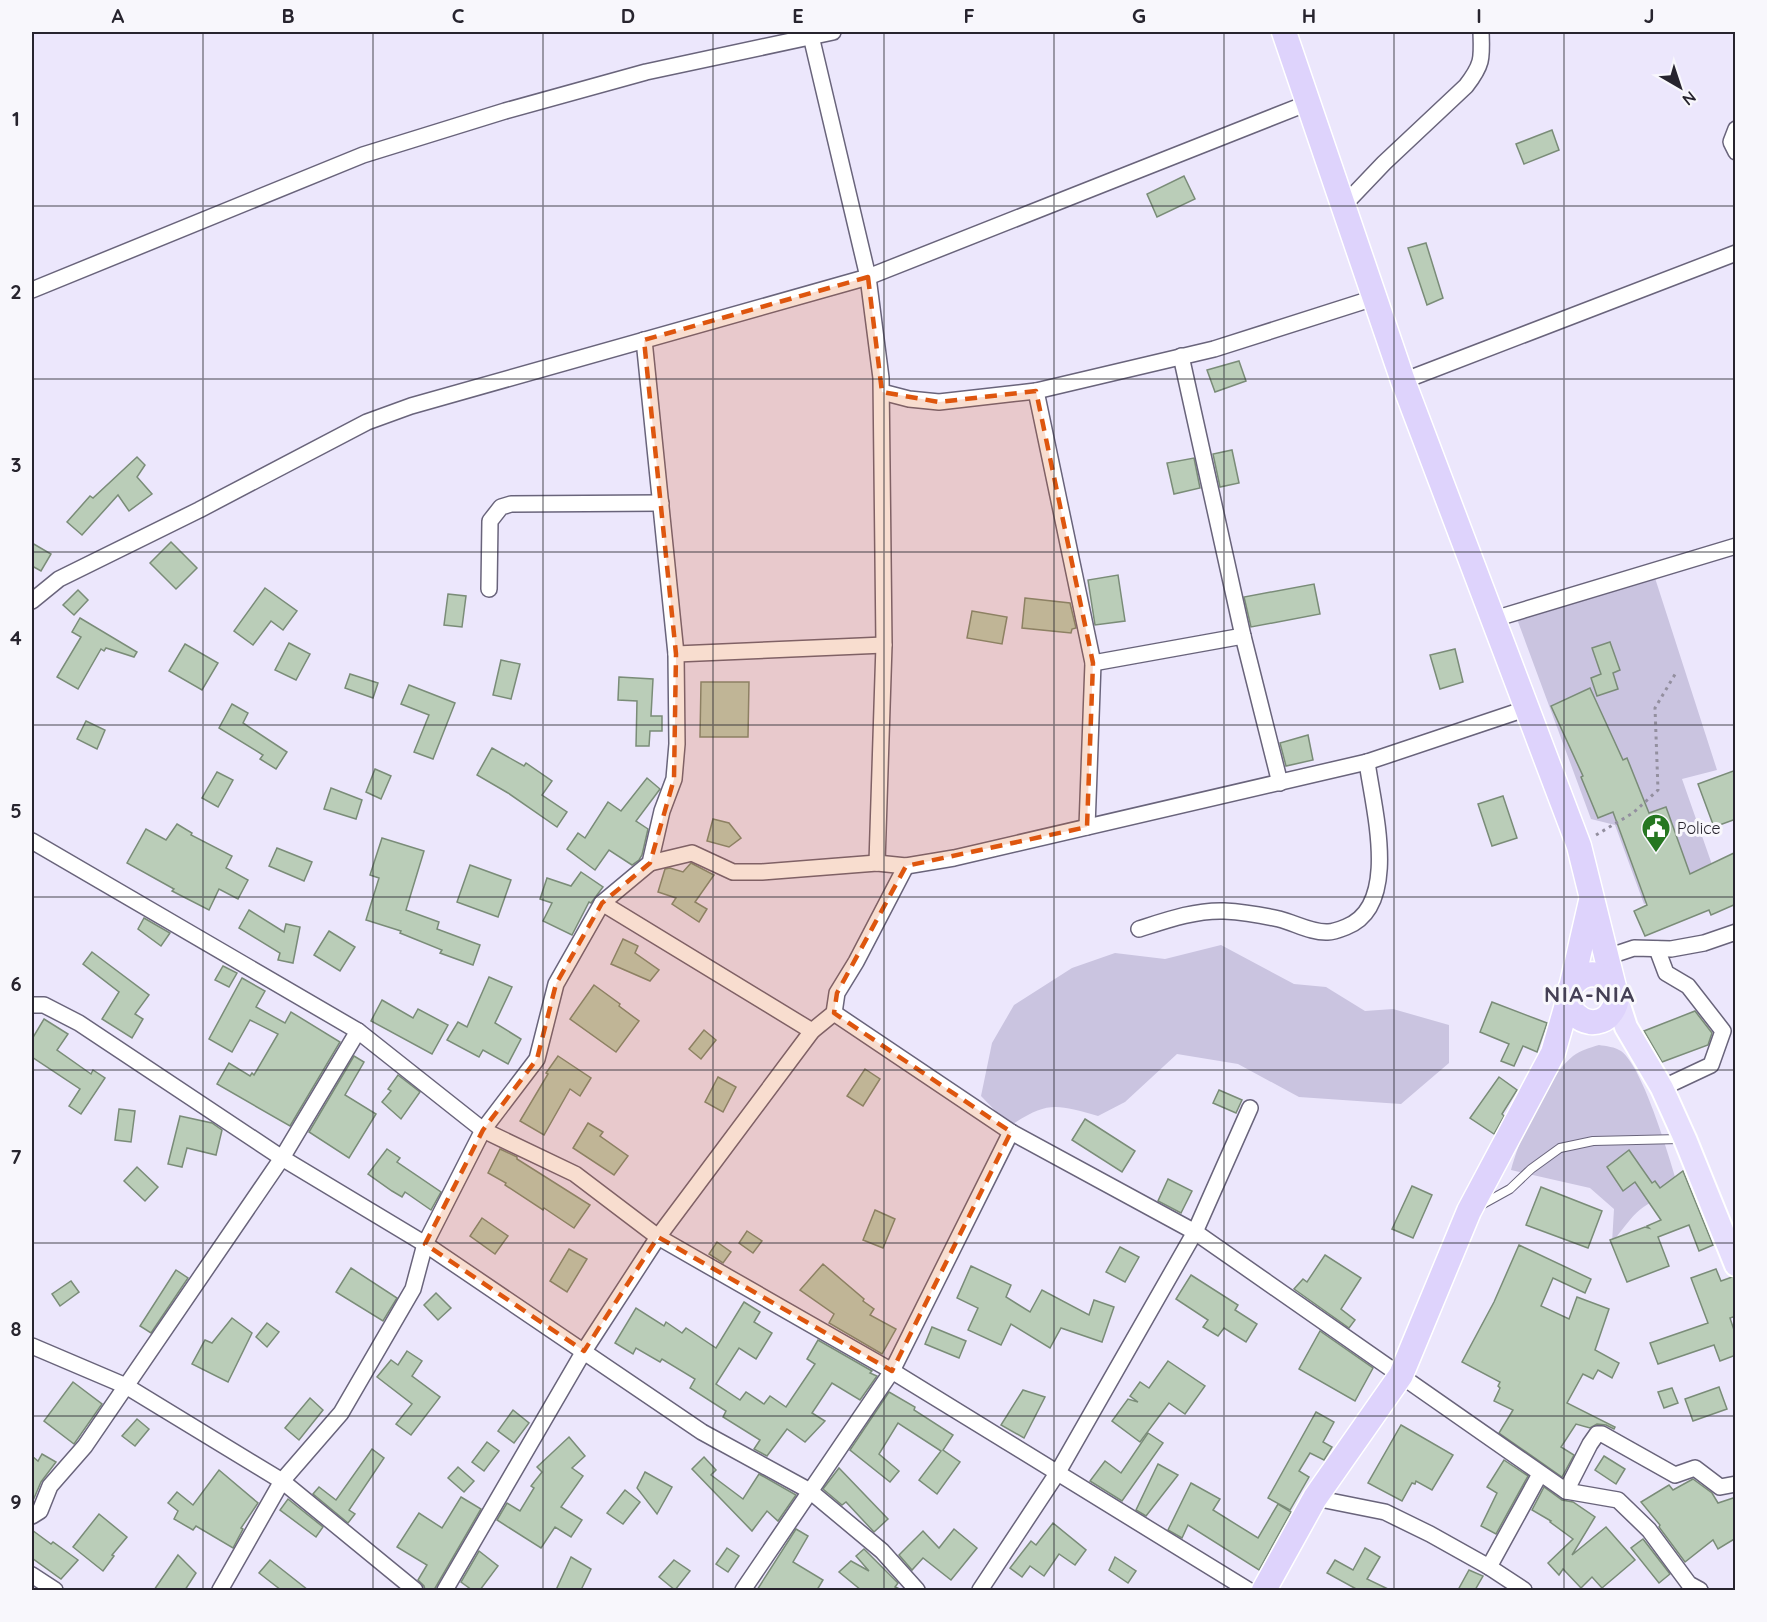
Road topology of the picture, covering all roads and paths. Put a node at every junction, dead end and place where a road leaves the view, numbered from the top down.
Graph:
1 (833, 32) edge
2 (1284, 32) edge
3 (1481, 32) edge
4 (811, 36) junction
5 (1308, 103) junction
6 (1736, 129) edge
7 (1736, 152) edge
8 (1343, 206) junction
9 (1736, 253) edge
10 (868, 277) junction
11 (32, 290) edge
12 (1374, 298) junction
13 (644, 340) junction
14 (1181, 356) junction
15 (1402, 381) junction
16 (1036, 391) junction
17 (882, 392) junction
18 (662, 503) junction
19 (1736, 546) edge
20 (489, 589) dead end
21 (32, 601) edge
22 (1494, 619) junction
23 (1243, 636) junction
24 (884, 645) junction
25 (676, 654) junction
26 (1093, 663) junction
27 (1677, 671) dead end
28 (1528, 708) junction
29 (1367, 762) junction
30 (1280, 783) junction
31 (1087, 827) junction
32 (32, 840) edge
33 (1579, 846) junction
34 (650, 862) junction
35 (877, 863) junction
36 (906, 867) junction
37 (1591, 899) junction
38 (602, 903) junction
39 (1139, 929) dead end
40 (1736, 932) edge
41 (1657, 949) junction
42 (1607, 957) junction
43 (1615, 993) junction
44 (1569, 995) junction
45 (32, 1005) edge
46 (834, 1013) junction
47 (1593, 1023) junction
48 (1626, 1028) junction
49 (812, 1031) junction
50 (358, 1032) junction
51 (1553, 1053) junction
52 (1662, 1088) junction
53 (1250, 1108) dead end
54 (483, 1130) junction
55 (1011, 1132) junction
56 (1685, 1139) junction
57 (282, 1158) junction
58 (1469, 1211) junction
59 (1195, 1232) junction
60 (658, 1237) junction
61 (425, 1244) junction
62 (1736, 1264) edge
63 (32, 1346) edge
64 (584, 1351) junction
65 (892, 1371) junction
66 (1401, 1375) junction
67 (126, 1386) junction
68 (1058, 1472) junction
69 (1540, 1474) junction
70 (282, 1481) junction
71 (1736, 1484) edge
72 (810, 1491) junction
73 (1566, 1491) junction
74 (1315, 1498) junction
75 (32, 1516) edge
76 (1489, 1567) junction
77 (32, 1575) edge
78 (55, 1590) edge
79 (220, 1590) edge
80 (415, 1590) edge
81 (445, 1590) edge
82 (743, 1590) edge
83 (917, 1590) edge
84 (980, 1590) edge
85 (1248, 1590) edge
86 (1264, 1590) edge
87 (1524, 1590) edge
88 (1700, 1590) edge

1 - 4 street
2 - 5 highway
3 - 8 street
4 - 10 street
4 - 11 street
5 - 8 highway
5 - 10 street
6 - 7 street
8 - 12 highway
9 - 15 street
10 - 13 street
10 - 17 street
12 - 14 street
12 - 15 highway
13 - 18 street
13 - 21 street
14 - 16 street
14 - 23 street
15 - 22 highway
16 - 17 street
16 - 26 street
17 - 24 street
18 - 20 street
18 - 25 street
19 - 22 street
22 - 28 highway
23 - 26 street
23 - 30 street
24 - 25 street
24 - 35 street
25 - 34 street
26 - 31 street
27 - 33 path
28 - 29 street
28 - 33 highway
29 - 30 street
29 - 39 street
30 - 31 street
31 - 36 street
32 - 50 street
33 - 37 highway
34 - 35 street
34 - 38 street
35 - 36 street
36 - 46 street
37 - 42 highway
37 - 44 highway
38 - 49 street
38 - 54 street
40 - 41 street
41 - 42 street
41 - 52 street
42 - 43 highway
43 - 44 highway
43 - 47 highway
43 - 48 main road
44 - 47 highway
44 - 51 highway
45 - 57 street
46 - 49 street
46 - 55 street
47 - 48 main road
47 - 51 highway
48 - 52 main road
49 - 60 street
50 - 54 street
50 - 57 street
51 - 58 highway
52 - 56 main road
53 - 59 street
54 - 60 street
54 - 61 street
55 - 59 street
55 - 65 street
56 - 58 lane
56 - 62 main road
57 - 61 street
57 - 67 street
58 - 66 highway
59 - 66 street
59 - 68 street
60 - 64 street
60 - 65 street
61 - 64 street
61 - 70 street
63 - 67 street
64 - 72 street
64 - 81 street
65 - 68 street
65 - 72 street
66 - 69 street
66 - 74 highway
67 - 70 street
67 - 75 street
68 - 84 street
68 - 85 street
69 - 73 street
69 - 76 street
70 - 79 street
70 - 80 street
71 - 73 street
72 - 82 street
72 - 83 street
73 - 88 street
74 - 76 street
74 - 86 highway
76 - 87 street
77 - 78 street

